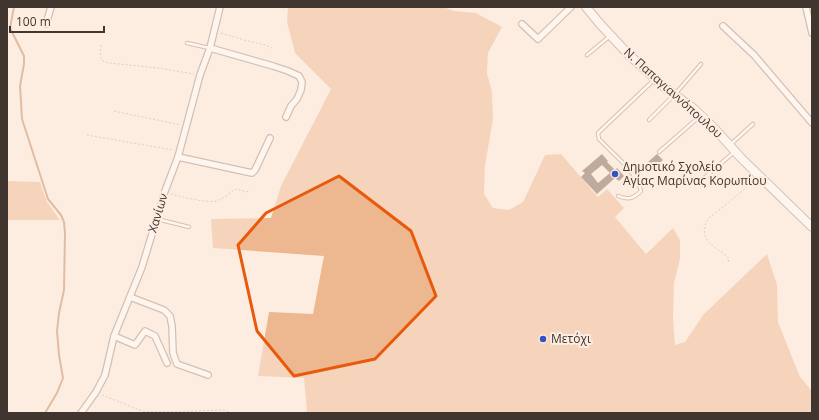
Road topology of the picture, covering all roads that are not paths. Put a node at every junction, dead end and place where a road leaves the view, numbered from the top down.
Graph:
1 (51, 7) edge
2 (220, 7) edge
3 (571, 7) edge
4 (586, 7) edge
5 (806, 7) edge
6 (46, 24) dead end
7 (522, 24) dead end
8 (723, 26) dead end
9 (812, 33) edge
10 (610, 35) junction
11 (187, 43) dead end
12 (210, 48) junction
13 (587, 55) dead end
14 (702, 64) dead end
15 (655, 79) junction
16 (674, 95) junction
17 (700, 116) junction
18 (286, 117) dead end
19 (649, 120) dead end
20 (812, 123) edge
21 (753, 124) dead end
22 (270, 138) dead end
23 (732, 148) junction
24 (660, 152) dead end
25 (178, 154) junction
26 (703, 179) dead end
27 (618, 196) dead end
28 (157, 219) junction
29 (189, 227) dead end
30 (812, 228) edge
31 (130, 297) junction
32 (114, 336) junction
33 (167, 363) dead end
34 (208, 375) dead end
35 (81, 413) edge

1 - 6 street
2 - 12 street, Χανίων
3 - 7 street
4 - 10 street, Ν. Παπαγιαννόπουλου
5 - 9 street
8 - 20 street
10 - 13 lane
10 - 15 street, Ν. Παπαγιαννόπουλου
11 - 12 lane
12 - 18 street
12 - 25 street, Χανίων
14 - 16 lane
15 - 16 street, Ν. Παπαγιαννόπουλου
15 - 27 lane
16 - 17 street, Ν. Παπαγιαννόπουλου
16 - 19 lane
17 - 23 street, Ν. Παπαγιαννόπουλου
17 - 24 lane
21 - 23 lane
22 - 25 street
23 - 26 lane
23 - 30 street, Ν. Παπαγιαννόπουλου
25 - 28 street, Χανίων
28 - 29 lane
28 - 31 street, Χανίων
31 - 32 street, Χανίων
31 - 34 street
32 - 33 street
32 - 35 street, Χανίων

